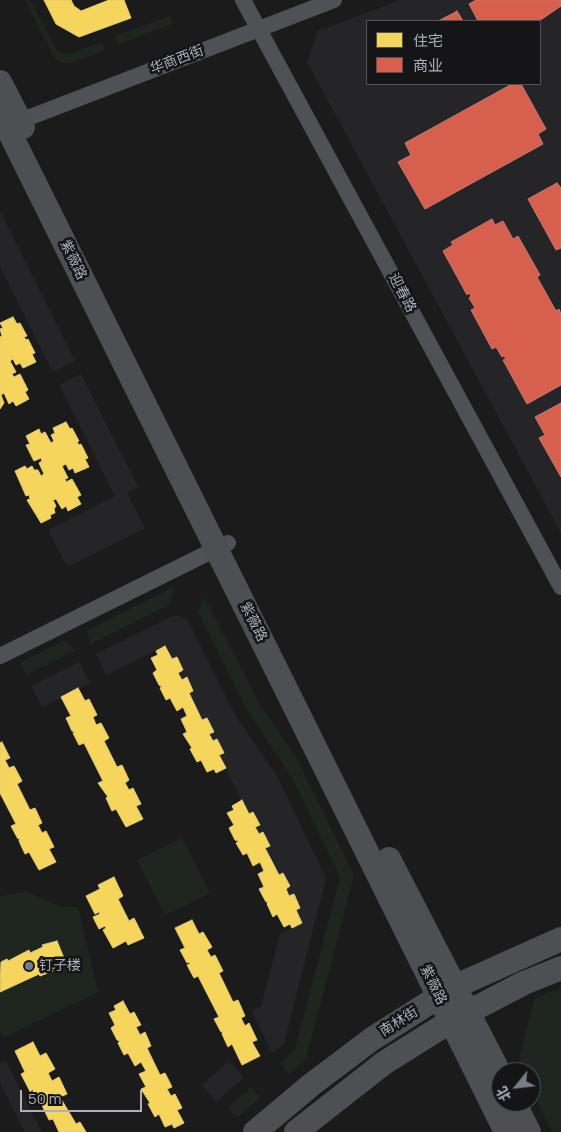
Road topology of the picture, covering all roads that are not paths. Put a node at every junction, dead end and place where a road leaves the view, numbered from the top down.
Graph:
1 (243, 0) edge
2 (334, 0) edge
3 (258, 28) junction
4 (0, 82) edge
5 (10, 117) edge
6 (222, 546) junction
7 (561, 587) edge
8 (0, 656) edge
9 (561, 938) edge
10 (561, 968) edge
11 (447, 992) junction
12 (460, 1016) junction
13 (491, 1062) edge
14 (519, 1112) edge
15 (255, 1132) edge
16 (296, 1132) edge
17 (506, 1132) edge
18 (529, 1132) edge

1 - 3 street, 迎春路
2 - 3 street, 华商西街
3 - 5 street, 华商西街
3 - 7 street, 迎春路
4 - 5 main road, 紫薇路
5 - 6 main road, 紫薇路
6 - 8 street
6 - 11 main road, 紫薇路
9 - 11 main road, 南林街
10 - 12 main road, 南林街
11 - 12 main road, 紫薇路
11 - 15 main road, 南林街
12 - 13 main road, 紫薇路
12 - 16 main road, 南林街
12 - 17 main road, 紫薇路
14 - 18 main road

